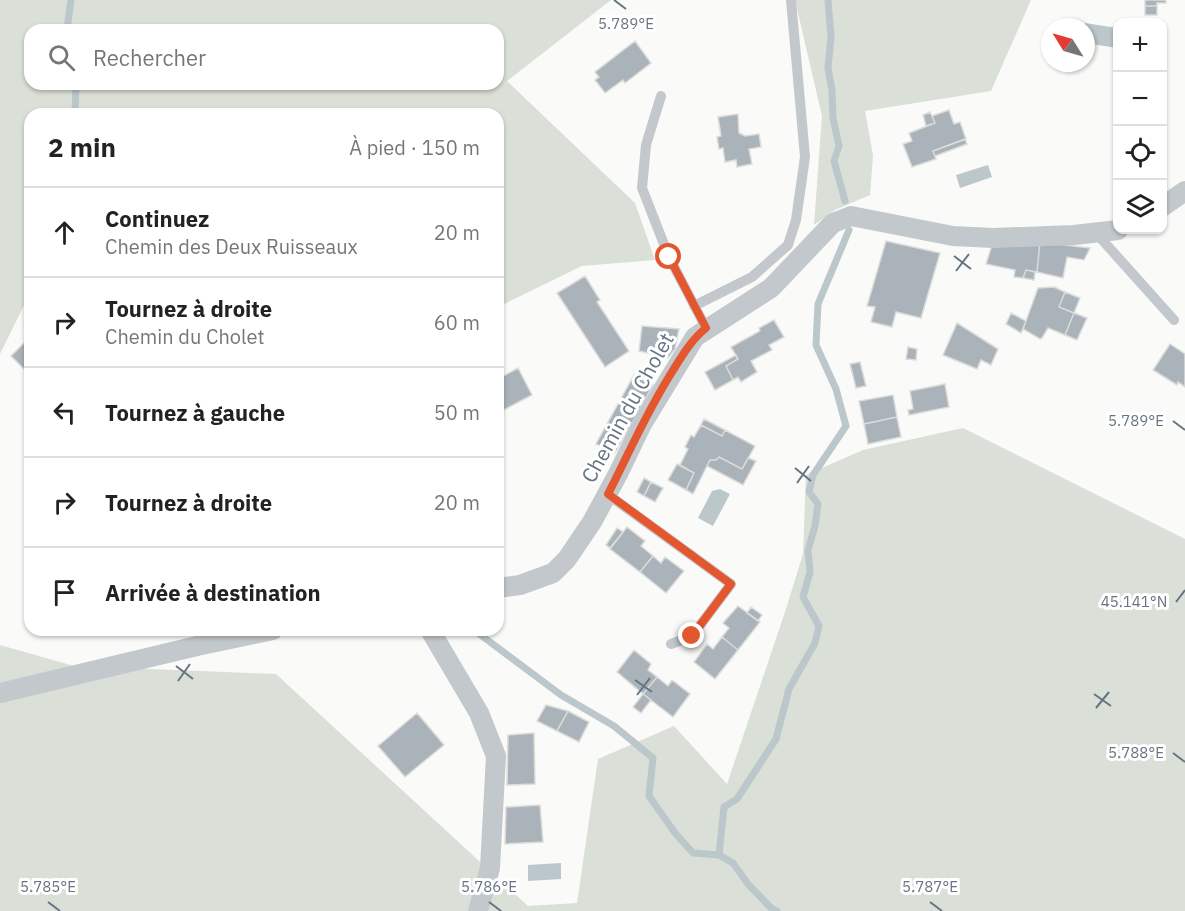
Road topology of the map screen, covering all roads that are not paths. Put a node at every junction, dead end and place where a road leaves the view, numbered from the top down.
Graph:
1 (790, 0) edge
2 (661, 96) dead end
3 (1185, 191) edge
4 (1167, 204) edge
5 (1113, 231) edge
6 (1096, 233) junction
7 (694, 306) junction
8 (1174, 320) dead end
9 (706, 328) junction
10 (608, 494) junction
11 (504, 587) edge
12 (243, 636) edge
13 (434, 636) edge
14 (671, 644) dead end
15 (0, 693) edge
16 (478, 911) edge

1 - 7 lane
2 - 7 lane
3 - 4 street
5 - 6 street, Chemin du Cholet
6 - 8 lane
6 - 9 street, Chemin du Cholet
7 - 9 lane
9 - 10 street, Chemin du Cholet
10 - 11 street, Chemin du Cholet
10 - 14 lane
12 - 15 street
13 - 16 street

